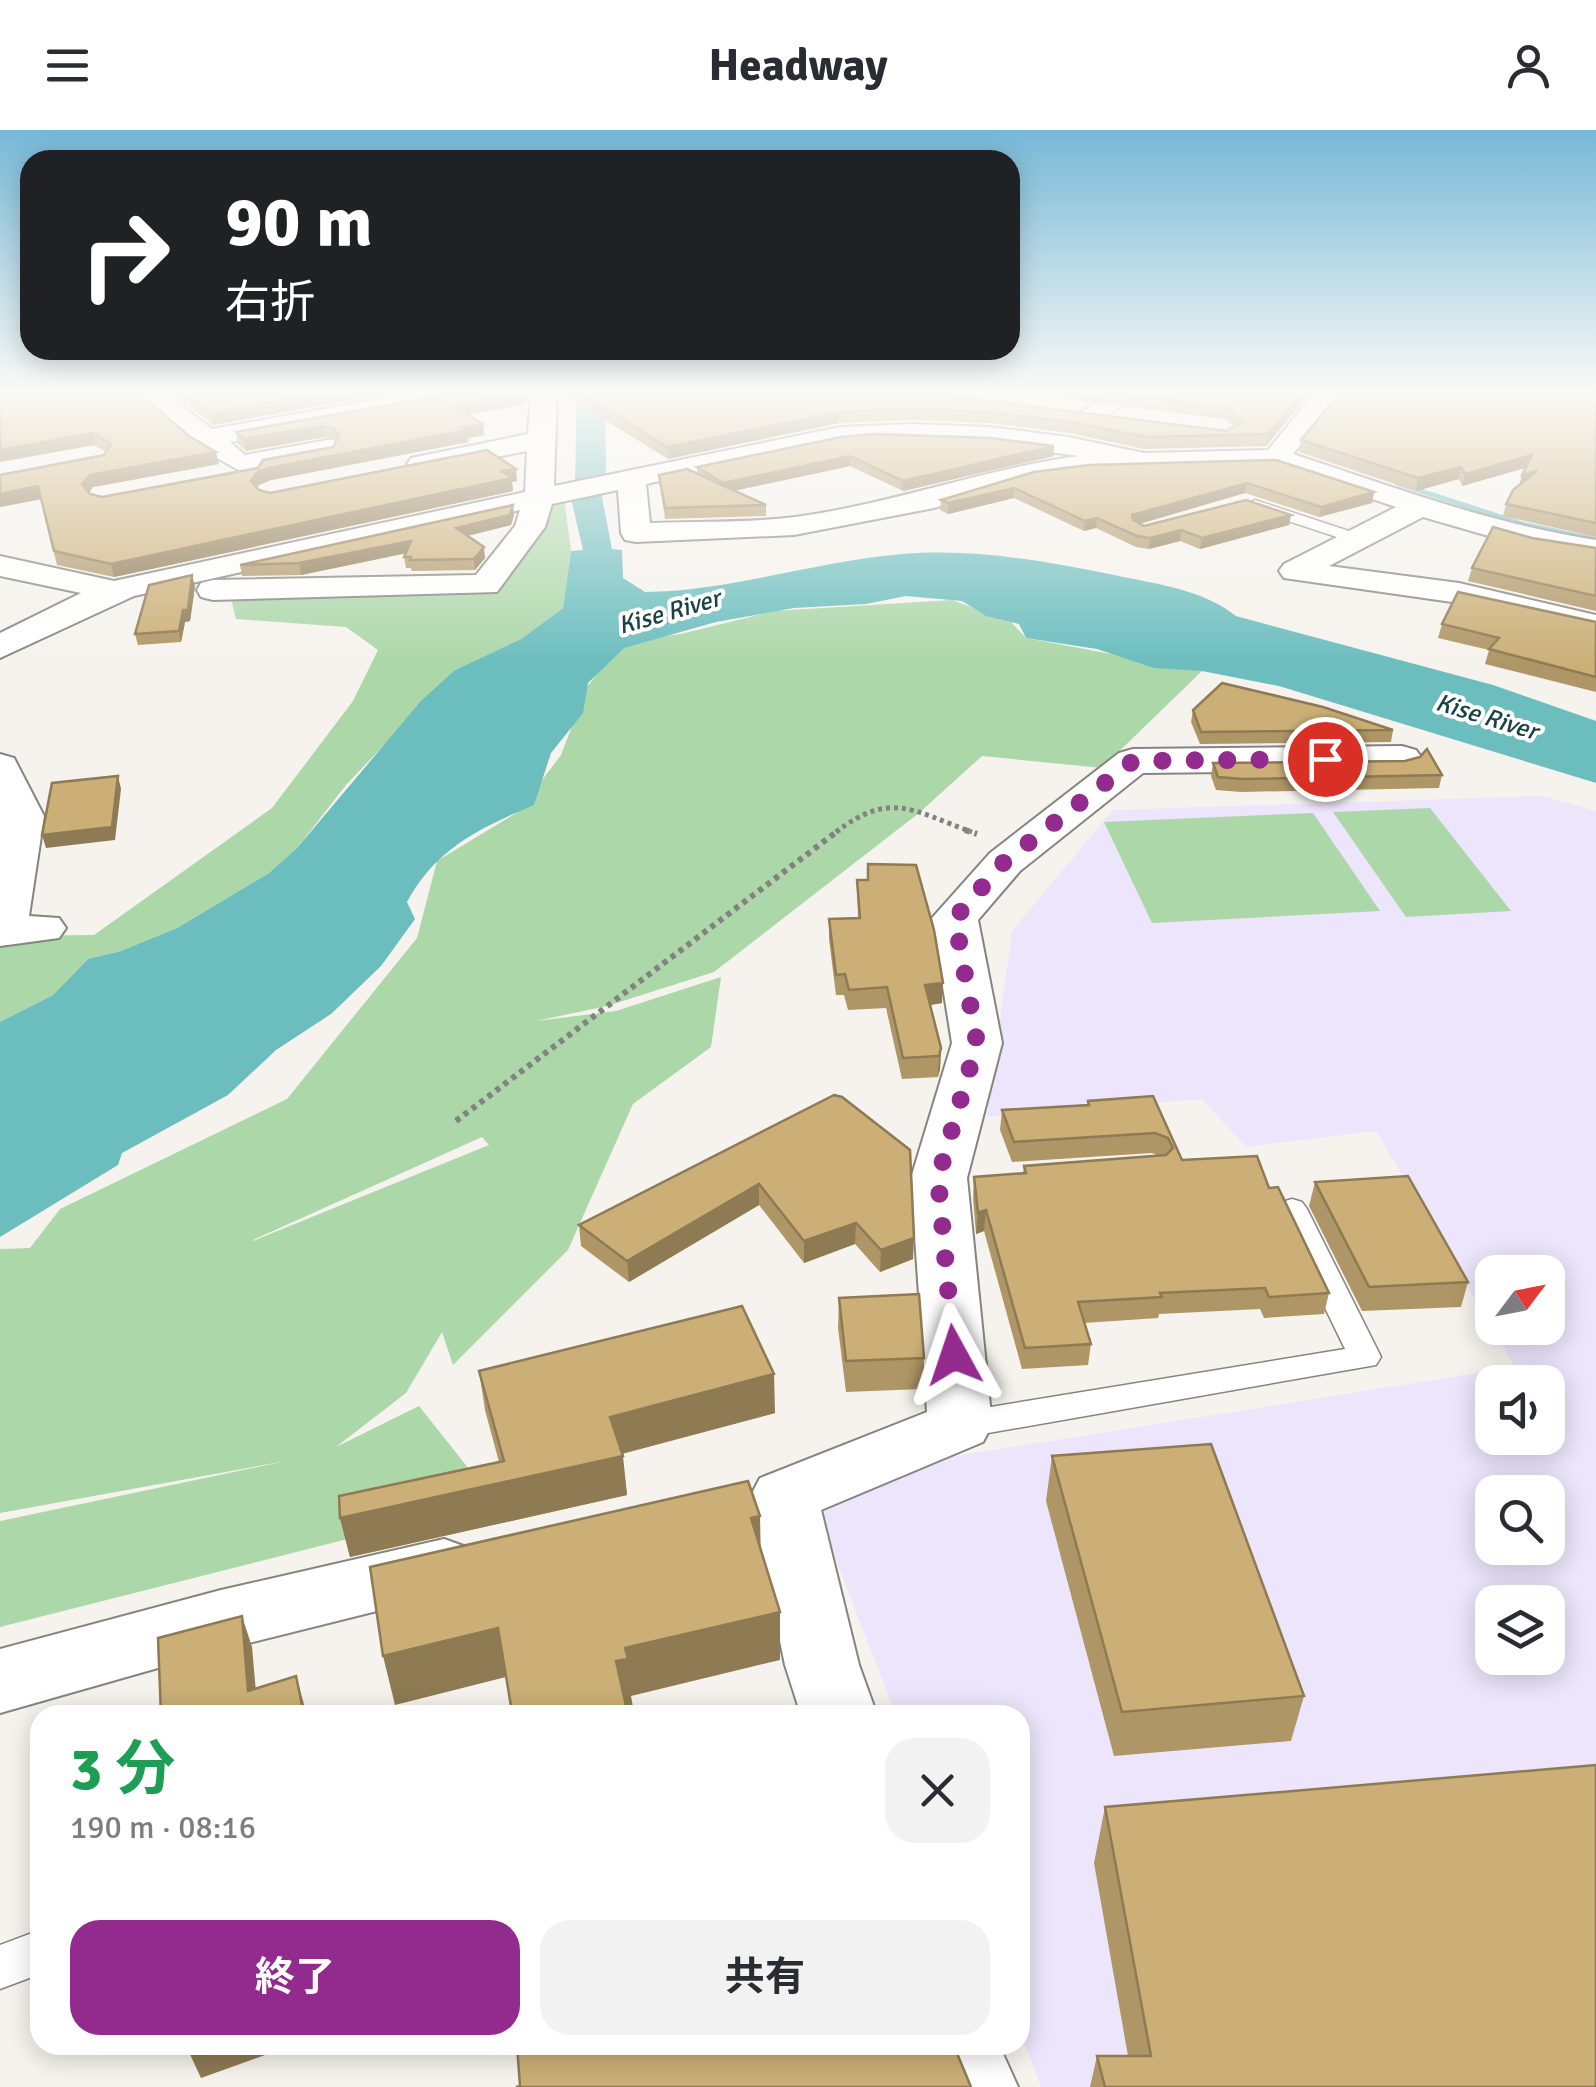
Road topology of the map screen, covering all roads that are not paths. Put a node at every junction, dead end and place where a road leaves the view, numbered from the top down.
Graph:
1 (259, 481) edge
2 (537, 481) edge
3 (610, 481) edge
4 (631, 481) edge
5 (997, 481) edge
6 (1359, 481) edge
7 (272, 494) edge
8 (539, 496) junction
9 (1228, 507) edge
10 (1419, 508) junction
11 (1520, 508) edge
12 (296, 518) edge
13 (1592, 531) edge
14 (1358, 540) junction
15 (321, 543) junction
16 (0, 566) edge
17 (109, 592) junction
18 (1596, 625) edge
19 (0, 647) edge
20 (1402, 758) edge
21 (0, 766) edge
22 (43, 928) dead end
23 (1292, 1208) edge
24 (960, 1425) junction
25 (513, 1552) edge
26 (0, 1681) edge
27 (836, 1705) edge
28 (30, 1956) edge
29 (0, 1967) edge
30 (958, 2055) edge
31 (972, 2087) edge

1 - 7 street
2 - 8 street
3 - 8 street
4 - 5 street
6 - 10 street
8 - 15 street
8 - 17 street
9 - 14 lane
10 - 13 street
10 - 14 street
11 - 13 street
12 - 15 street
14 - 18 street
15 - 17 street
16 - 17 street
17 - 19 street
20 - 24 street
21 - 22 street
23 - 24 lane
24 - 27 street
25 - 26 street
28 - 29 lane
30 - 31 street

